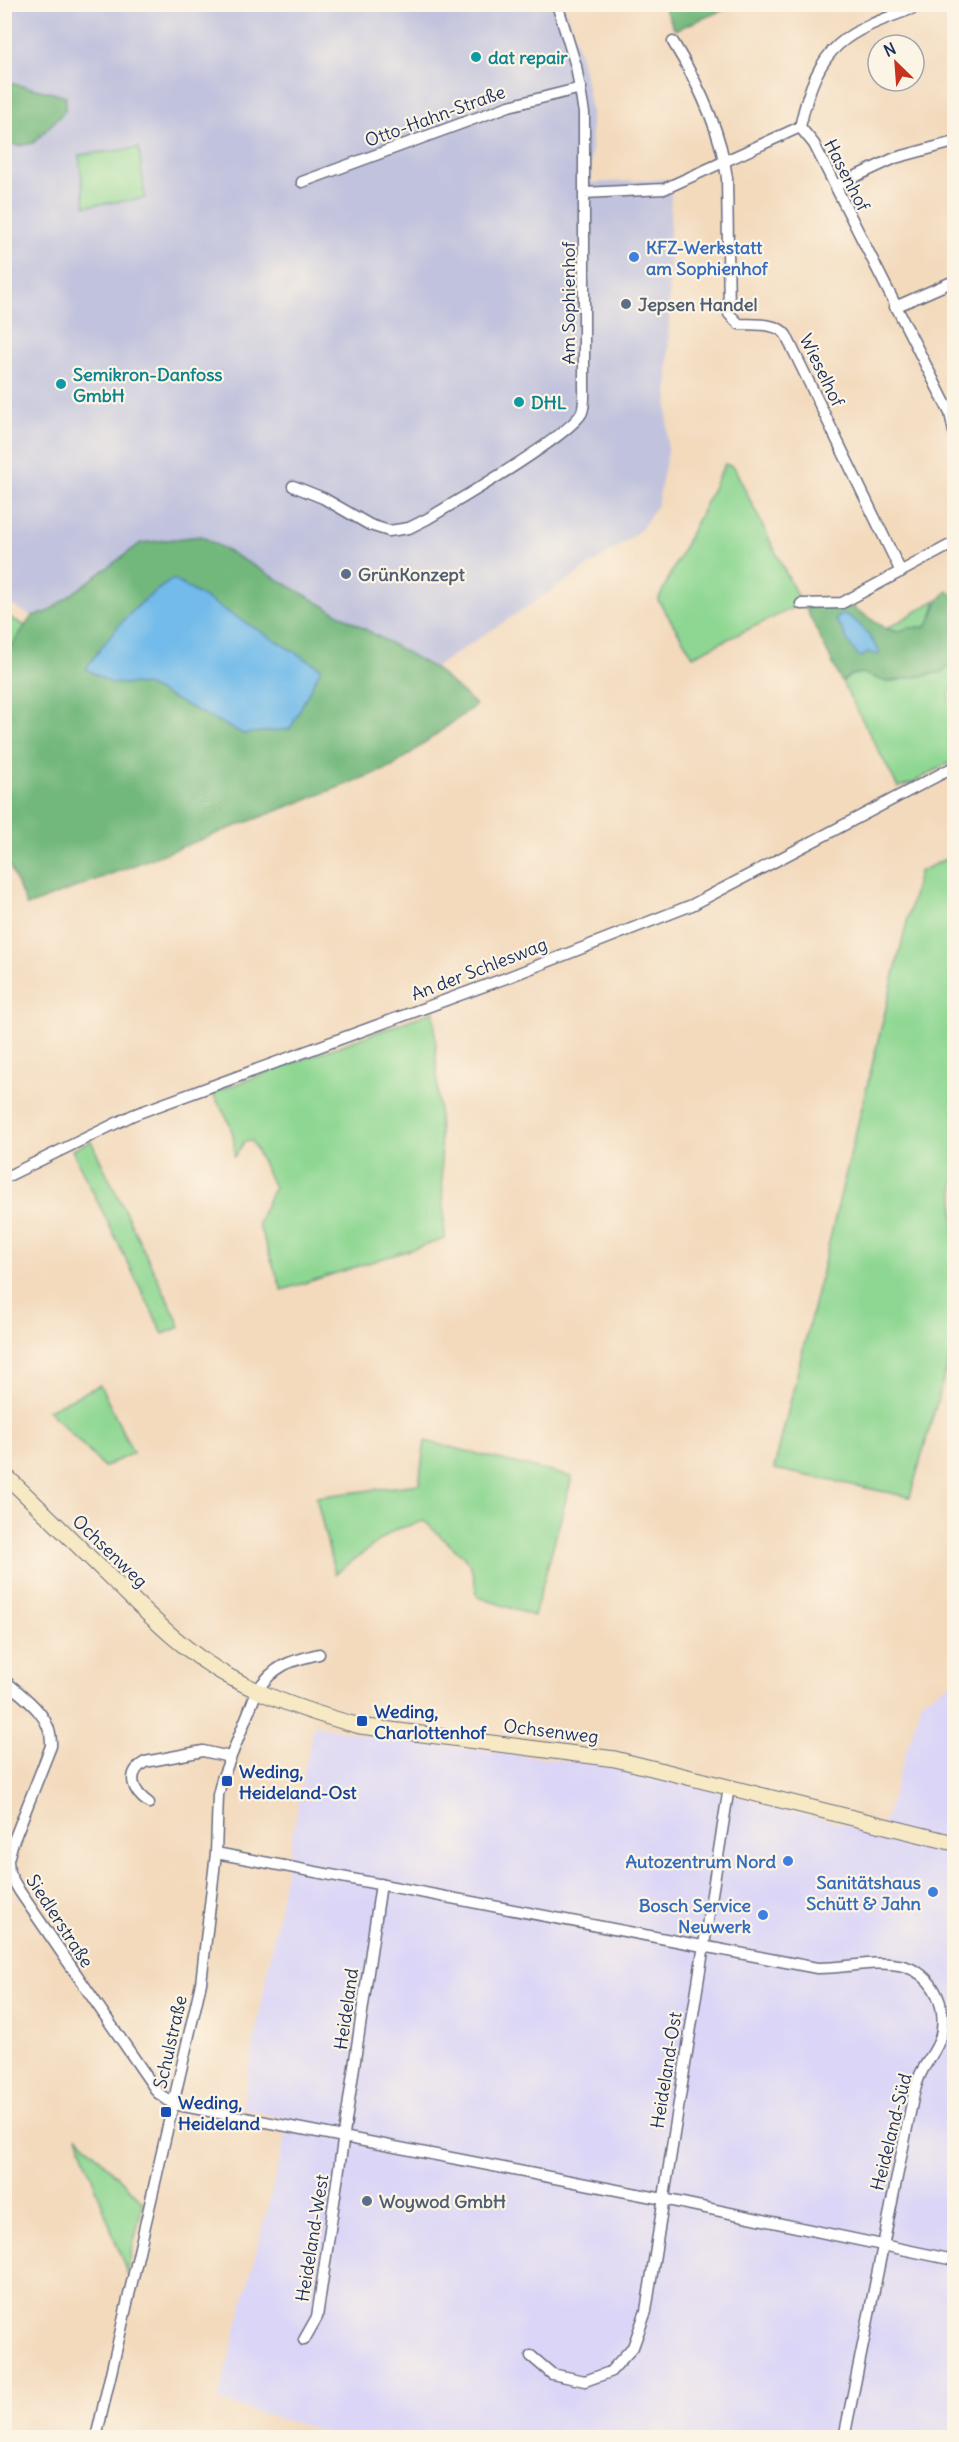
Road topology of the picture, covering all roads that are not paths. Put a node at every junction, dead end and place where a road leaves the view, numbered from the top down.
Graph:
1 (557, 4) edge
2 (925, 4) edge
3 (673, 42) dead end
4 (582, 88) junction
5 (800, 127) junction
6 (954, 141) edge
7 (725, 161) junction
8 (302, 182) dead end
9 (835, 186) junction
10 (584, 193) junction
11 (954, 281) edge
12 (895, 307) junction
13 (952, 412) edge
14 (954, 432) edge
15 (293, 486) dead end
16 (954, 543) edge
17 (901, 572) junction
18 (801, 604) dead end
19 (954, 767) edge
20 (4, 1178) edge
21 (4, 1474) edge
22 (319, 1654) dead end
23 (4, 1680) edge
24 (257, 1691) junction
25 (230, 1757) junction
26 (729, 1787) junction
27 (149, 1803) dead end
28 (954, 1843) edge
29 (216, 1853) junction
30 (381, 1884) junction
31 (703, 1946) junction
32 (173, 2104) junction
33 (344, 2138) junction
34 (663, 2199) junction
35 (882, 2244) junction
36 (954, 2260) edge
37 (304, 2340) dead end
38 (531, 2356) dead end
39 (96, 2438) edge
40 (844, 2438) edge

1 - 4 street, Am Sophienhof
2 - 5 street
3 - 7 street, Wieselhof
4 - 8 street, Otto-Hahn-Straße
4 - 10 street, Am Sophienhof
5 - 7 street
5 - 9 street, Hasenhof
6 - 9 street
7 - 10 street
7 - 17 street, Wieselhof
9 - 12 street, Hasenhof
10 - 15 street, Am Sophienhof
11 - 12 street
12 - 13 street, Hasenhof
13 - 14 street, Hasenhof
16 - 17 street
17 - 18 street
19 - 20 street, An der Schleswag
21 - 24 main road, Ochsenweg
22 - 24 street, Schulstraße
23 - 32 street, Siedlerstraße
24 - 25 street, Schulstraße
24 - 26 main road, Ochsenweg
25 - 27 street
25 - 29 street, Schulstraße
26 - 28 main road, Ochsenweg
26 - 31 street, Heideland-Ost
29 - 30 street
29 - 32 street, Schulstraße
30 - 31 street
30 - 33 street, Heideland
31 - 34 street, Heideland-Ost
31 - 35 street, Heideland-Süd
32 - 33 street
32 - 39 street, Schulstraße
33 - 34 street
33 - 37 street, Heideland-West
34 - 35 street
34 - 38 street, Heideland-Ost
35 - 36 street
35 - 40 street, Heideland-Süd

